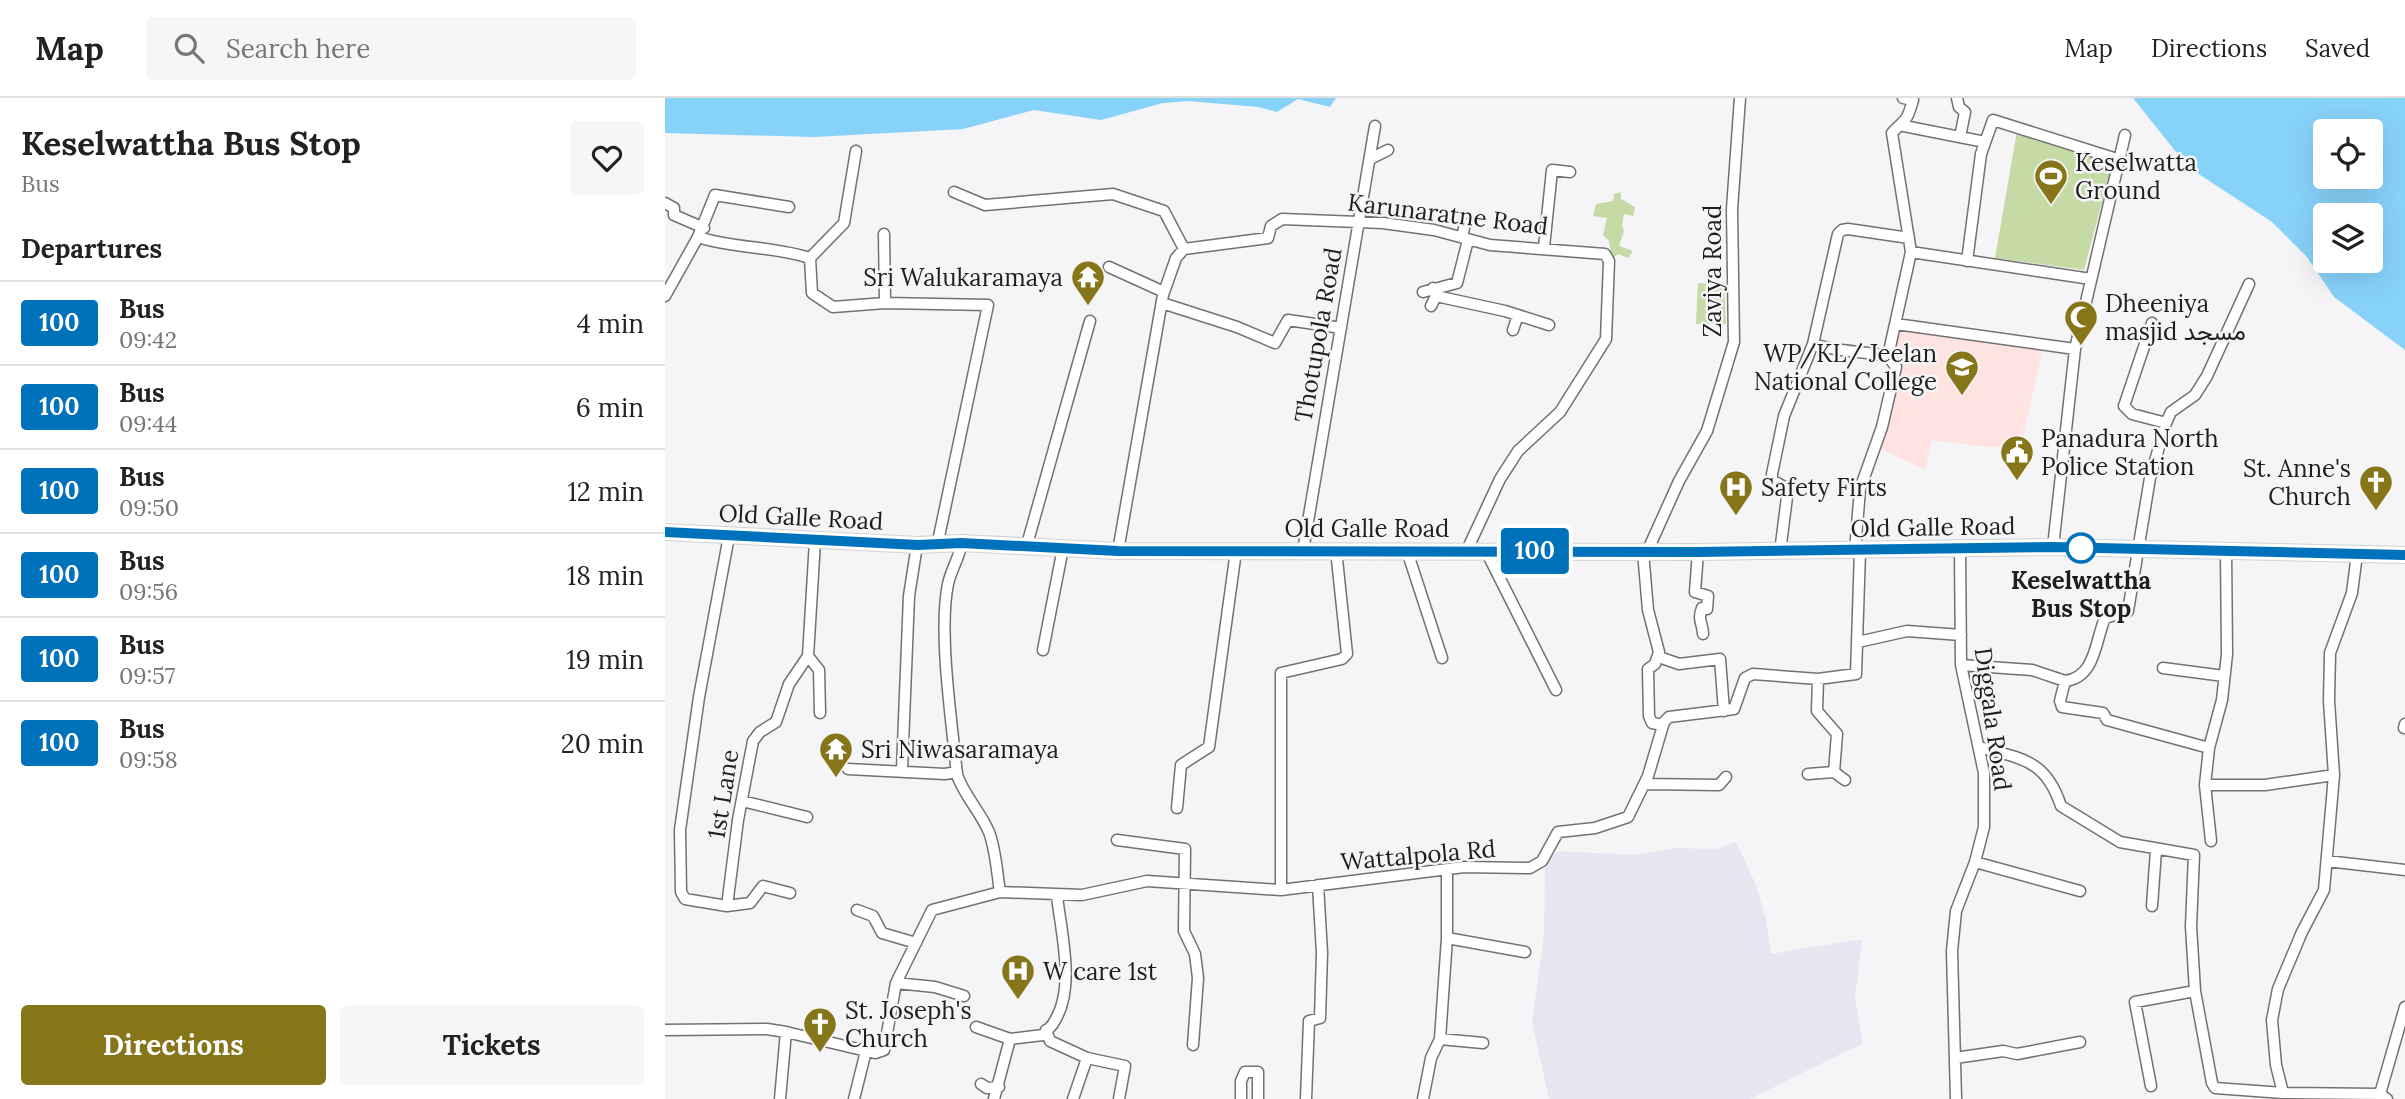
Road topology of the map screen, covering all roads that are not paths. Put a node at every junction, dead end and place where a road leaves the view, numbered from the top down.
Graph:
1 (1740, 98) edge
2 (1903, 98) edge
3 (1957, 98) edge
4 (1375, 126) dead end
5 (1904, 126) junction
6 (2125, 135) dead end
7 (1960, 137) junction
8 (1985, 142) junction
9 (1388, 150) dead end
10 (856, 151) dead end
11 (1370, 159) junction
12 (2117, 159) junction
13 (1570, 173) dead end
14 (954, 192) dead end
15 (665, 203) edge
16 (789, 207) dead end
17 (1359, 223) junction
18 (1465, 224) dead end
19 (704, 228) junction
20 (884, 234) dead end
21 (698, 237) junction
22 (1909, 238) junction
23 (1465, 239) junction
24 (1544, 247) junction
25 (1184, 249) junction
26 (1911, 252) junction
27 (810, 258) junction
28 (1967, 261) junction
29 (1109, 267) dead end
30 (2091, 279) junction
31 (2249, 284) dead end
32 (1164, 292) junction
33 (665, 296) edge
34 (885, 303) junction
35 (1162, 303) junction
36 (1518, 315) junction
37 (1090, 321) dead end
38 (2152, 323) dead end
39 (1896, 324) junction
40 (1549, 325) dead end
41 (1341, 328) junction
42 (1513, 330) dead end
43 (1813, 344) junction
44 (2075, 349) junction
45 (1888, 356) junction
46 (2165, 423) junction
47 (665, 532) edge
48 (729, 536) junction
49 (815, 541) junction
50 (961, 543) junction
51 (918, 545) junction
52 (937, 545) junction
53 (2053, 547) junction
54 (1026, 548) junction
55 (1063, 548) junction
56 (2137, 549) junction
57 (1467, 550) junction
58 (1960, 550) junction
59 (1118, 551) junction
60 (1236, 551) junction
61 (1303, 551) junction
62 (1336, 551) junction
63 (1407, 551) junction
64 (1486, 551) junction
65 (1857, 551) junction
66 (2226, 551) junction
67 (1645, 552) junction
68 (1697, 552) junction
69 (1780, 552) junction
70 (2357, 554) junction
71 (2405, 555) edge
72 (1703, 634) dead end
73 (1961, 635) junction
74 (1858, 642) junction
75 (1043, 650) dead end
76 (808, 656) junction
77 (1659, 657) junction
78 (1442, 658) dead end
79 (1961, 665) junction
80 (2163, 667) dead end
81 (2224, 676) junction
82 (1818, 679) junction
83 (2065, 681) junction
84 (1556, 690) dead end
85 (1724, 710) junction
86 (820, 713) dead end
87 (1663, 724) junction
88 (1979, 747) junction
89 (2209, 748) junction
90 (848, 769) dead end
91 (902, 769) junction
92 (957, 772) junction
93 (1834, 772) junction
94 (1808, 774) dead end
95 (2335, 775) junction
96 (1727, 777) dead end
97 (1845, 780) dead end
98 (1644, 784) junction
99 (2205, 785) junction
100 (742, 801) junction
101 (1177, 808) dead end
102 (807, 817) dead end
103 (1117, 840) dead end
104 (2211, 841) dead end
105 (2156, 850) junction
106 (2327, 861) junction
107 (1975, 862) junction
108 (1447, 870) junction
109 (2405, 870) edge
110 (1182, 881) junction
111 (1318, 885) junction
112 (1281, 890) junction
113 (2080, 891) dead end
114 (1000, 892) junction
115 (790, 893) dead end
116 (1057, 896) junction
117 (727, 906) junction
118 (2152, 906) dead end
119 (857, 909) dead end
120 (1447, 938) junction
121 (916, 943) junction
122 (1525, 952) dead end
123 (897, 982) junction
124 (2195, 991) junction
125 (964, 996) dead end
126 (2405, 1007) edge
127 (976, 1027) dead end
128 (665, 1030) edge
129 (1047, 1030) junction
130 (786, 1032) junction
131 (1010, 1038) junction
132 (1440, 1039) junction
133 (1483, 1042) dead end
134 (2080, 1042) dead end
135 (1193, 1045) dead end
136 (866, 1051) junction
137 (1087, 1058) junction
138 (1955, 1058) junction
139 (981, 1084) dead end
140 (2151, 1086) dead end
141 (999, 1087) junction
142 (2284, 1093) junction
143 (2240, 1095) edge
144 (2383, 1096) edge
145 (780, 1099) edge
146 (854, 1099) edge
147 (994, 1099) edge
148 (1073, 1099) edge
149 (1119, 1099) edge
150 (1241, 1099) edge
151 (1258, 1099) edge
152 (1306, 1099) edge
153 (1423, 1099) edge
154 (1956, 1099) edge

1 - 67 street, Zaviya Road
2 - 5 street
3 - 7 street
4 - 11 street, Thotupola Road
5 - 7 street
5 - 22 street
6 - 12 street
7 - 8 street
8 - 12 street
8 - 28 street
9 - 11 street
10 - 27 street
11 - 17 street, Thotupola Road
12 - 30 street
13 - 24 street
14 - 25 street
15 - 19 street
16 - 19 street
17 - 23 street, Karunaratne Road
17 - 25 street, Karunaratne Road
17 - 41 street, Thotupola Road
18 - 23 street
19 - 21 street
20 - 34 street
21 - 27 street
21 - 33 street
22 - 26 street
22 - 43 street
23 - 24 street, Karunaratne Road
23 - 36 street
24 - 57 street, Karunaratne Road
25 - 32 street
26 - 28 street
26 - 39 street
27 - 34 street
28 - 30 street
29 - 32 street
30 - 44 street
31 - 46 street
32 - 35 street
34 - 52 street
35 - 41 street
35 - 59 street
36 - 40 street
36 - 42 street
37 - 54 street
38 - 46 street
39 - 44 street
39 - 45 street
41 - 61 street, Thotupola Road
43 - 45 street
43 - 69 street
44 - 53 street
45 - 65 street
46 - 56 street
47 - 48 highway, Old Galle Road
48 - 49 highway, Old Galle Road
48 - 117 street
49 - 51 highway, Old Galle Road
49 - 76 street
50 - 52 highway, Old Galle Road
50 - 54 highway, Old Galle Road
50 - 92 street
51 - 52 highway, Old Galle Road
51 - 91 street
53 - 56 highway, Old Galle Road
53 - 58 highway, Old Galle Road
54 - 55 highway, Old Galle Road
55 - 59 highway, Old Galle Road
55 - 75 street
56 - 66 highway, Old Galle Road
56 - 83 street
57 - 63 highway, Old Galle Road
57 - 64 highway, Old Galle Road
58 - 65 highway, Old Galle Road
58 - 73 street, Diggala Road
59 - 60 highway, Old Galle Road
60 - 61 highway, Old Galle Road
60 - 101 street
61 - 62 highway, Old Galle Road
62 - 63 highway, Old Galle Road
62 - 112 street
63 - 78 street
64 - 67 highway, Old Galle Road
64 - 84 street
65 - 69 highway, Old Galle Road
65 - 74 street
66 - 70 highway, Old Galle Road
66 - 81 street
67 - 68 highway, Old Galle Road
67 - 77 street
68 - 69 highway, Old Galle Road
68 - 72 street
70 - 71 highway, Old Galle Road
70 - 95 street
73 - 74 street
73 - 79 street, Diggala Road
74 - 82 street
76 - 86 street
76 - 100 street, 1st Lane
77 - 85 street
77 - 87 street
79 - 83 street
79 - 88 street, Diggala Road
80 - 81 street
81 - 89 street
82 - 85 street
82 - 93 street
83 - 89 street
85 - 87 street
87 - 98 street, Wattalpola Rd
88 - 105 street
88 - 107 street, Diggala Road
89 - 99 street
90 - 91 street
91 - 92 street
92 - 114 street
93 - 94 street
93 - 97 street
95 - 99 street
95 - 106 street
96 - 98 street
98 - 108 street, Wattalpola Rd
99 - 104 street
100 - 102 street
100 - 117 street, 1st Lane
103 - 110 street
105 - 118 street
105 - 124 street
106 - 109 street
106 - 142 street
107 - 113 street
107 - 138 street, Diggala Road
108 - 111 street, Wattalpola Rd
108 - 120 street
110 - 112 street, Wattalpola Rd
110 - 116 street, Wattalpola Rd
110 - 135 street
111 - 112 street, Wattalpola Rd
111 - 152 street
114 - 116 street, Wattalpola Rd
114 - 121 street, Wattalpola Rd
115 - 117 street
116 - 129 street
119 - 121 street
120 - 122 street
120 - 132 street
121 - 123 street, Wattalpola Rd
123 - 125 street
123 - 136 street, Wattalpola Rd
124 - 140 street
124 - 143 street
126 - 144 street
127 - 131 street
128 - 130 street
129 - 131 street
129 - 137 street
130 - 136 street
130 - 145 street
131 - 141 street
132 - 133 street
132 - 153 street
134 - 138 street
136 - 146 street
137 - 148 street
137 - 149 street
138 - 154 street, Diggala Road
139 - 141 street
141 - 147 street
142 - 143 street
142 - 144 street
150 - 151 street

